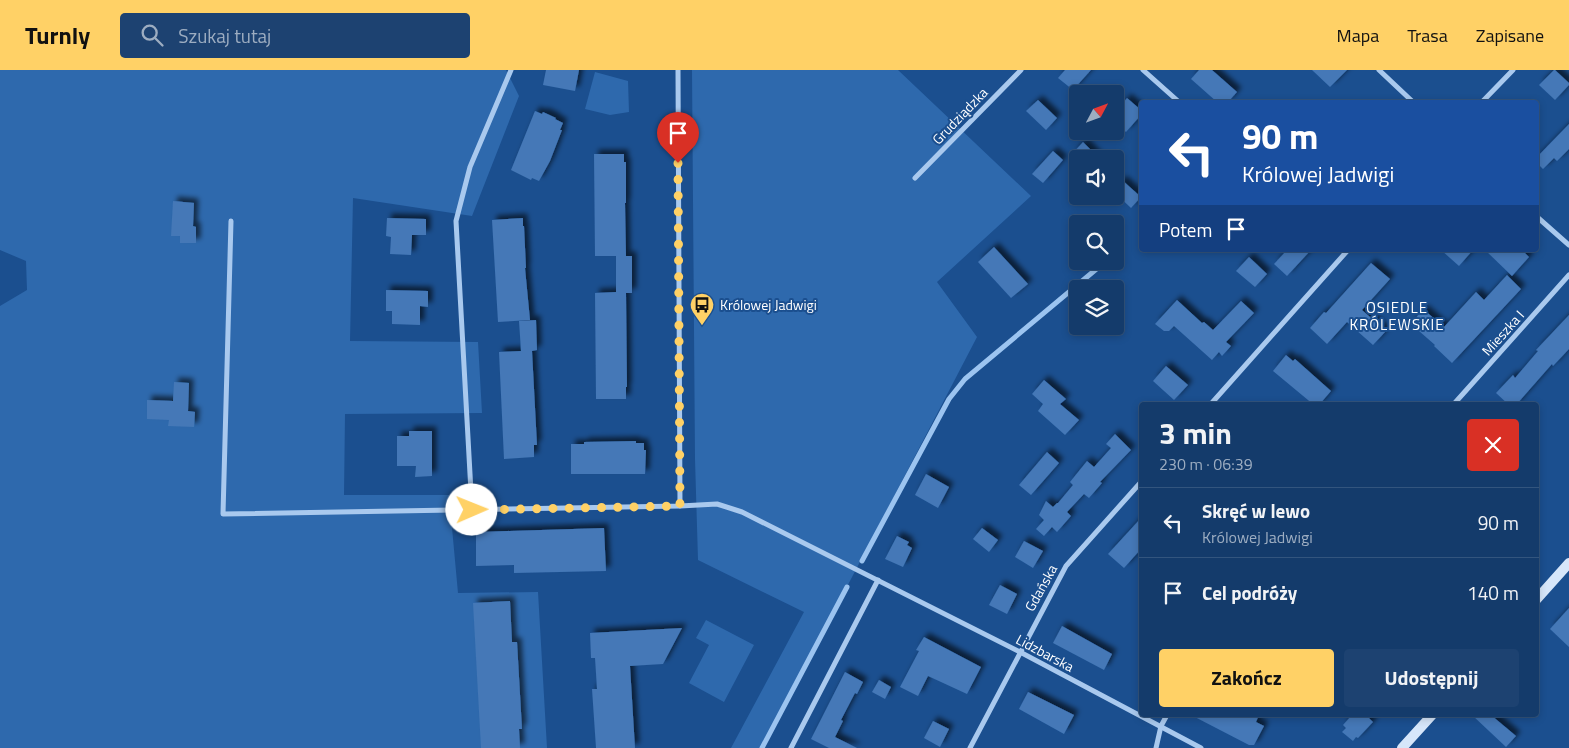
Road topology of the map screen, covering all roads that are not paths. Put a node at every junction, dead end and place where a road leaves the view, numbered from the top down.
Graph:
1 (511, 70) edge
2 (678, 70) edge
3 (1021, 70) edge
4 (1143, 70) edge
5 (1379, 70) edge
6 (1513, 70) edge
7 (1177, 100) edge
8 (1411, 100) edge
9 (1484, 100) edge
10 (915, 178) dead end
11 (1539, 219) edge
12 (231, 220) dead end
13 (1569, 245) edge
14 (1346, 252) edge
15 (1569, 275) edge
16 (1213, 402) edge
17 (1456, 402) edge
18 (1139, 484) edge
19 (680, 506) junction
20 (472, 510) junction
21 (1569, 563) edge
22 (878, 580) junction
23 (1539, 597) edge
24 (1020, 652) junction
25 (1139, 714) edge
26 (1144, 717) edge
27 (1166, 717) edge
28 (1430, 717) edge
29 (1161, 726) junction
30 (790, 748) edge
31 (970, 748) edge
32 (1156, 748) edge
33 (1201, 748) edge
34 (1402, 748) edge

1 - 20 street
2 - 19 street
3 - 10 street, Grudziądzka
4 - 7 street
5 - 8 street
6 - 9 street
11 - 13 street
12 - 20 street, Lidzbarska
14 - 16 street
15 - 17 street, Mieszka I
18 - 24 street, Gdańska
19 - 20 street, Lidzbarska
19 - 22 street, Lidzbarska
21 - 23 street
22 - 24 street, Lidzbarska
22 - 30 street
24 - 25 street, Lidzbarska
24 - 31 street, Gdańska
26 - 29 street, Lidzbarska
27 - 29 street
28 - 34 street
29 - 32 street
29 - 33 street, Lidzbarska

